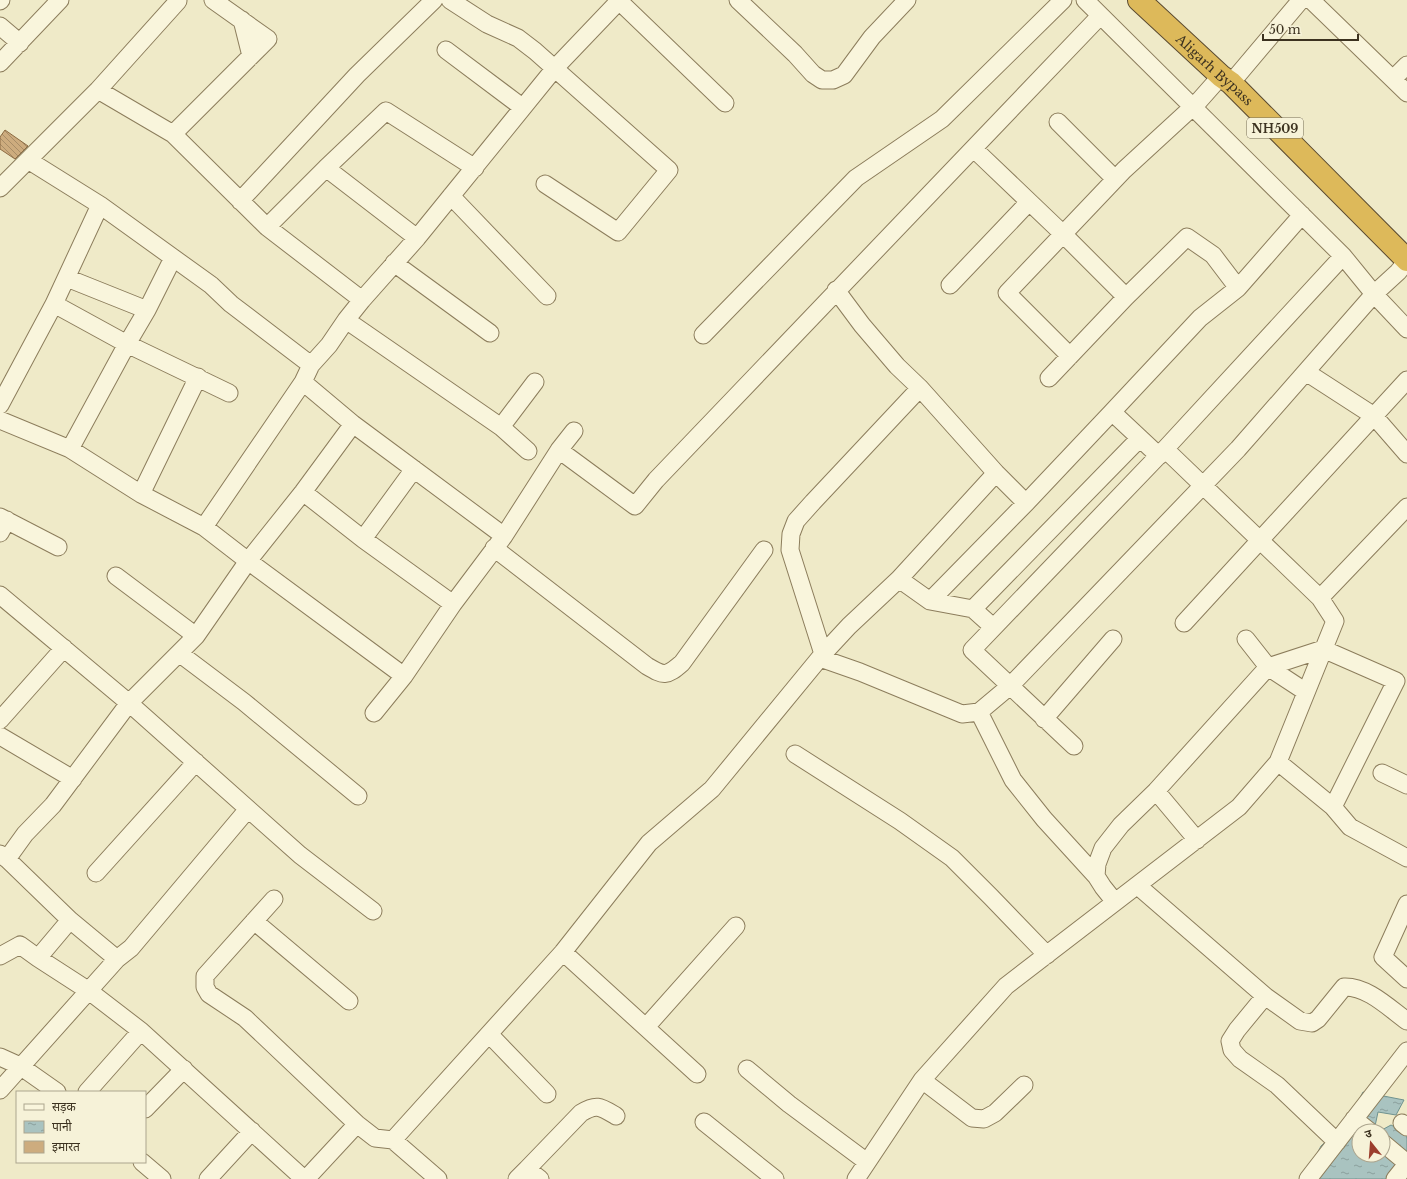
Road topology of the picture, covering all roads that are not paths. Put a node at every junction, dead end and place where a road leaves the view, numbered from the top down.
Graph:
1 (60, 0) edge
2 (178, 0) edge
3 (213, 0) edge
4 (434, 0) edge
5 (450, 0) edge
6 (620, 0) edge
7 (738, 0) edge
8 (907, 0) edge
9 (1063, 0) edge
10 (1085, 0) edge
11 (1139, 0) edge
12 (1301, 0) edge
13 (1311, 0) edge
14 (1100, 16) junction
15 (0, 26) edge
16 (20, 43) junction
17 (446, 50) dead end
18 (0, 63) edge
19 (1407, 65) edge
20 (555, 68) junction
21 (1394, 79) junction
22 (1222, 82) junction
23 (98, 90) junction
24 (1407, 93) edge
25 (725, 103) dead end
26 (1195, 104) junction
27 (522, 107) junction
28 (1058, 122) dead end
29 (173, 134) junction
30 (974, 149) junction
31 (28, 160) junction
32 (326, 168) junction
33 (475, 168) junction
34 (1116, 179) junction
35 (545, 184) dead end
36 (0, 188) edge
37 (451, 196) junction
38 (240, 201) junction
39 (1029, 202) junction
40 (100, 206) junction
41 (1302, 215) junction
42 (267, 227) junction
43 (1062, 233) junction
44 (417, 238) junction
45 (1343, 256) junction
46 (173, 258) junction
47 (394, 263) junction
48 (1404, 264) edge
49 (67, 278) junction
50 (950, 285) dead end
51 (1238, 288) junction
52 (836, 290) junction
53 (1377, 291) junction
54 (547, 296) dead end
55 (1126, 297) junction
56 (362, 300) junction
57 (54, 304) junction
58 (147, 310) junction
59 (346, 320) junction
60 (1407, 329) edge
61 (490, 333) dead end
62 (703, 335) dead end
63 (127, 344) junction
64 (1070, 356) junction
65 (312, 365) junction
66 (1306, 372) junction
67 (198, 377) junction
68 (1049, 378) dead end
69 (1407, 380) edge
70 (303, 382) junction
71 (535, 382) dead end
72 (920, 388) junction
73 (230, 393) dead end
74 (0, 405) edge
75 (1112, 412) junction
76 (1374, 416) junction
77 (0, 420) edge
78 (353, 424) junction
79 (501, 427) junction
80 (574, 431) dead end
81 (1140, 438) junction
82 (70, 449) junction
83 (559, 450) junction
84 (528, 452) dead end
85 (1162, 452) junction
86 (1407, 454) edge
87 (414, 469) junction
88 (996, 473) junction
89 (1202, 485) junction
90 (303, 492) junction
91 (141, 494) junction
92 (1026, 503) junction
93 (1407, 507) edge
94 (2, 524) edge
95 (204, 527) junction
96 (363, 539) junction
97 (1260, 540) junction
98 (499, 542) junction
99 (58, 547) dead end
100 (764, 550) dead end
101 (248, 561) junction
102 (116, 576) dead end
103 (899, 579) junction
104 (0, 595) edge
105 (1320, 598) junction
106 (930, 601) junction
107 (453, 604) junction
108 (974, 609) junction
109 (1184, 623) dead end
110 (993, 627) junction
111 (196, 636) junction
112 (1113, 639) dead end
113 (1246, 639) dead end
114 (64, 648) junction
115 (1323, 649) junction
116 (178, 654) junction
117 (821, 656) junction
118 (1268, 667) junction
119 (404, 676) junction
120 (1010, 686) junction
121 (1306, 692) junction
122 (130, 703) junction
123 (979, 712) junction
124 (374, 713) dead end
125 (1044, 718) junction
126 (0, 720) edge
127 (0, 736) edge
128 (1074, 746) dead end
129 (795, 754) dead end
130 (196, 762) junction
131 (1278, 762) junction
132 (1382, 774) dead end
133 (73, 779) junction
134 (1407, 786) edge
135 (1156, 791) junction
136 (358, 796) dead end
137 (1333, 807) junction
138 (248, 809) junction
139 (1197, 840) junction
140 (4, 856) edge
141 (1407, 858) edge
142 (96, 873) dead end
143 (1096, 876) junction
144 (1138, 886) junction
145 (274, 899) dead end
146 (1115, 902) junction
147 (1407, 904) edge
148 (373, 911) dead end
149 (70, 920) junction
150 (254, 921) junction
151 (736, 926) dead end
152 (563, 952) junction
153 (0, 955) edge
154 (1046, 955) junction
155 (38, 958) junction
156 (117, 959) junction
157 (1407, 979) edge
158 (89, 991) junction
159 (1265, 996) junction
160 (349, 1001) dead end
161 (1407, 1021) edge
162 (646, 1027) junction
163 (142, 1031) junction
164 (489, 1034) junction
165 (1407, 1051) edge
166 (0, 1057) edge
167 (20, 1066) junction
168 (184, 1069) junction
169 (747, 1069) dead end
170 (697, 1074) dead end
171 (922, 1080) junction
172 (1024, 1085) dead end
173 (0, 1090) edge
174 (56, 1091) edge
175 (88, 1091) edge
176 (547, 1094) dead end
177 (146, 1108) edge
178 (616, 1116) dead end
179 (1354, 1119) junction
180 (704, 1122) dead end
181 (1359, 1123) edge
182 (357, 1124) junction
183 (252, 1131) junction
184 (393, 1140) junction
185 (1337, 1142) junction
186 (1391, 1150) edge
187 (867, 1162) junction
188 (143, 1163) edge
189 (1407, 1164) edge
190 (428, 1176) edge
191 (528, 1176) edge
192 (162, 1179) edge
193 (208, 1179) edge
194 (305, 1179) edge
195 (775, 1179) edge
196 (856, 1179) edge
197 (1308, 1179) edge
198 (1395, 1179) edge

1 - 16 street
2 - 23 street
3 - 29 street
4 - 38 street
5 - 20 street
6 - 20 street
6 - 25 street
7 - 8 street
9 - 62 street
10 - 14 street
11 - 22 highway, Aligarh Bypass / NH509
12 - 22 street
13 - 21 street
14 - 26 street
14 - 30 street
15 - 16 street
16 - 18 street
17 - 27 street
19 - 21 street
20 - 27 street
20 - 35 street
21 - 24 street
22 - 26 street
22 - 48 highway, Aligarh Bypass / NH509
23 - 29 street
23 - 31 street
26 - 34 street
26 - 41 street
27 - 33 street
28 - 34 street
29 - 38 street
30 - 39 street
30 - 52 street
31 - 36 street
31 - 40 street
32 - 33 street
32 - 42 street
32 - 44 street
33 - 37 street
34 - 43 street
37 - 44 street
37 - 54 street
38 - 42 street
39 - 43 street
39 - 50 street
40 - 46 street
40 - 49 street
41 - 45 street
41 - 51 street
42 - 56 street
43 - 55 street
43 - 64 street
44 - 47 street
45 - 53 street
45 - 85 street
46 - 58 street
46 - 65 street
47 - 56 street
47 - 61 street
48 - 53 street
49 - 57 street
49 - 58 street
51 - 55 street
51 - 75 street
52 - 72 street
52 - 83 street
53 - 60 street
53 - 66 street
55 - 64 street
56 - 59 street
57 - 63 street
57 - 74 street
58 - 63 street
59 - 65 street
59 - 79 street
63 - 67 street
63 - 82 street
64 - 68 street
65 - 70 street
66 - 76 street
66 - 89 street
67 - 73 street
67 - 91 street
69 - 76 street
70 - 78 street
70 - 95 street
71 - 79 street
72 - 88 street
72 - 117 street
75 - 81 street
75 - 92 street
76 - 86 street
76 - 97 street
77 - 82 street
78 - 87 street
78 - 90 street
79 - 84 street
80 - 83 street
81 - 85 street
81 - 108 street
82 - 91 street
83 - 98 street
85 - 89 street
85 - 110 street
87 - 96 street
87 - 98 street
88 - 92 street
88 - 103 street
89 - 97 street
89 - 120 street
90 - 96 street
90 - 101 street
91 - 95 street
92 - 106 street
93 - 105 street
94 - 99 street
95 - 101 street
96 - 107 street
97 - 105 street
97 - 109 street
98 - 100 street
98 - 107 street
101 - 111 street
101 - 119 street
102 - 111 street
103 - 106 street
103 - 117 street
104 - 114 street
105 - 115 street
106 - 108 street
107 - 119 street
108 - 110 street
110 - 120 street
111 - 116 street
112 - 125 street
113 - 118 street
114 - 122 street
114 - 126 street
115 - 118 street
115 - 121 street
115 - 137 street
116 - 122 street
116 - 136 street
117 - 123 street
117 - 152 street
118 - 121 street
118 - 135 street
119 - 124 street
120 - 123 street
120 - 125 street
121 - 131 street
122 - 130 street
122 - 133 street
123 - 143 street
125 - 128 street
127 - 133 street
129 - 154 street
130 - 138 street
130 - 142 street
131 - 137 street
131 - 139 street
132 - 134 street
133 - 140 street
135 - 139 street
135 - 143 street
137 - 141 street
138 - 148 street
138 - 156 street
139 - 144 street
140 - 149 street
143 - 146 street
144 - 146 street
144 - 159 street
145 - 150 street
146 - 154 street
147 - 157 street
149 - 155 street
149 - 156 street
150 - 160 street
150 - 182 street
151 - 162 street
152 - 162 street
152 - 164 street
153 - 155 street
154 - 171 street
155 - 158 street
156 - 158 street
158 - 163 street
158 - 167 street
159 - 161 street
159 - 185 street
162 - 170 street
163 - 168 street
163 - 175 street
164 - 176 street
164 - 184 street
165 - 179 street
166 - 167 street
167 - 173 street
167 - 174 street
168 - 177 street
168 - 183 street
169 - 187 street
171 - 172 street
171 - 187 street
178 - 191 street
179 - 181 street
179 - 185 street
180 - 195 street
182 - 184 street
182 - 194 street
183 - 193 street
183 - 194 street
184 - 190 street
185 - 197 street
186 - 189 street
187 - 196 street
188 - 192 street
189 - 198 street

